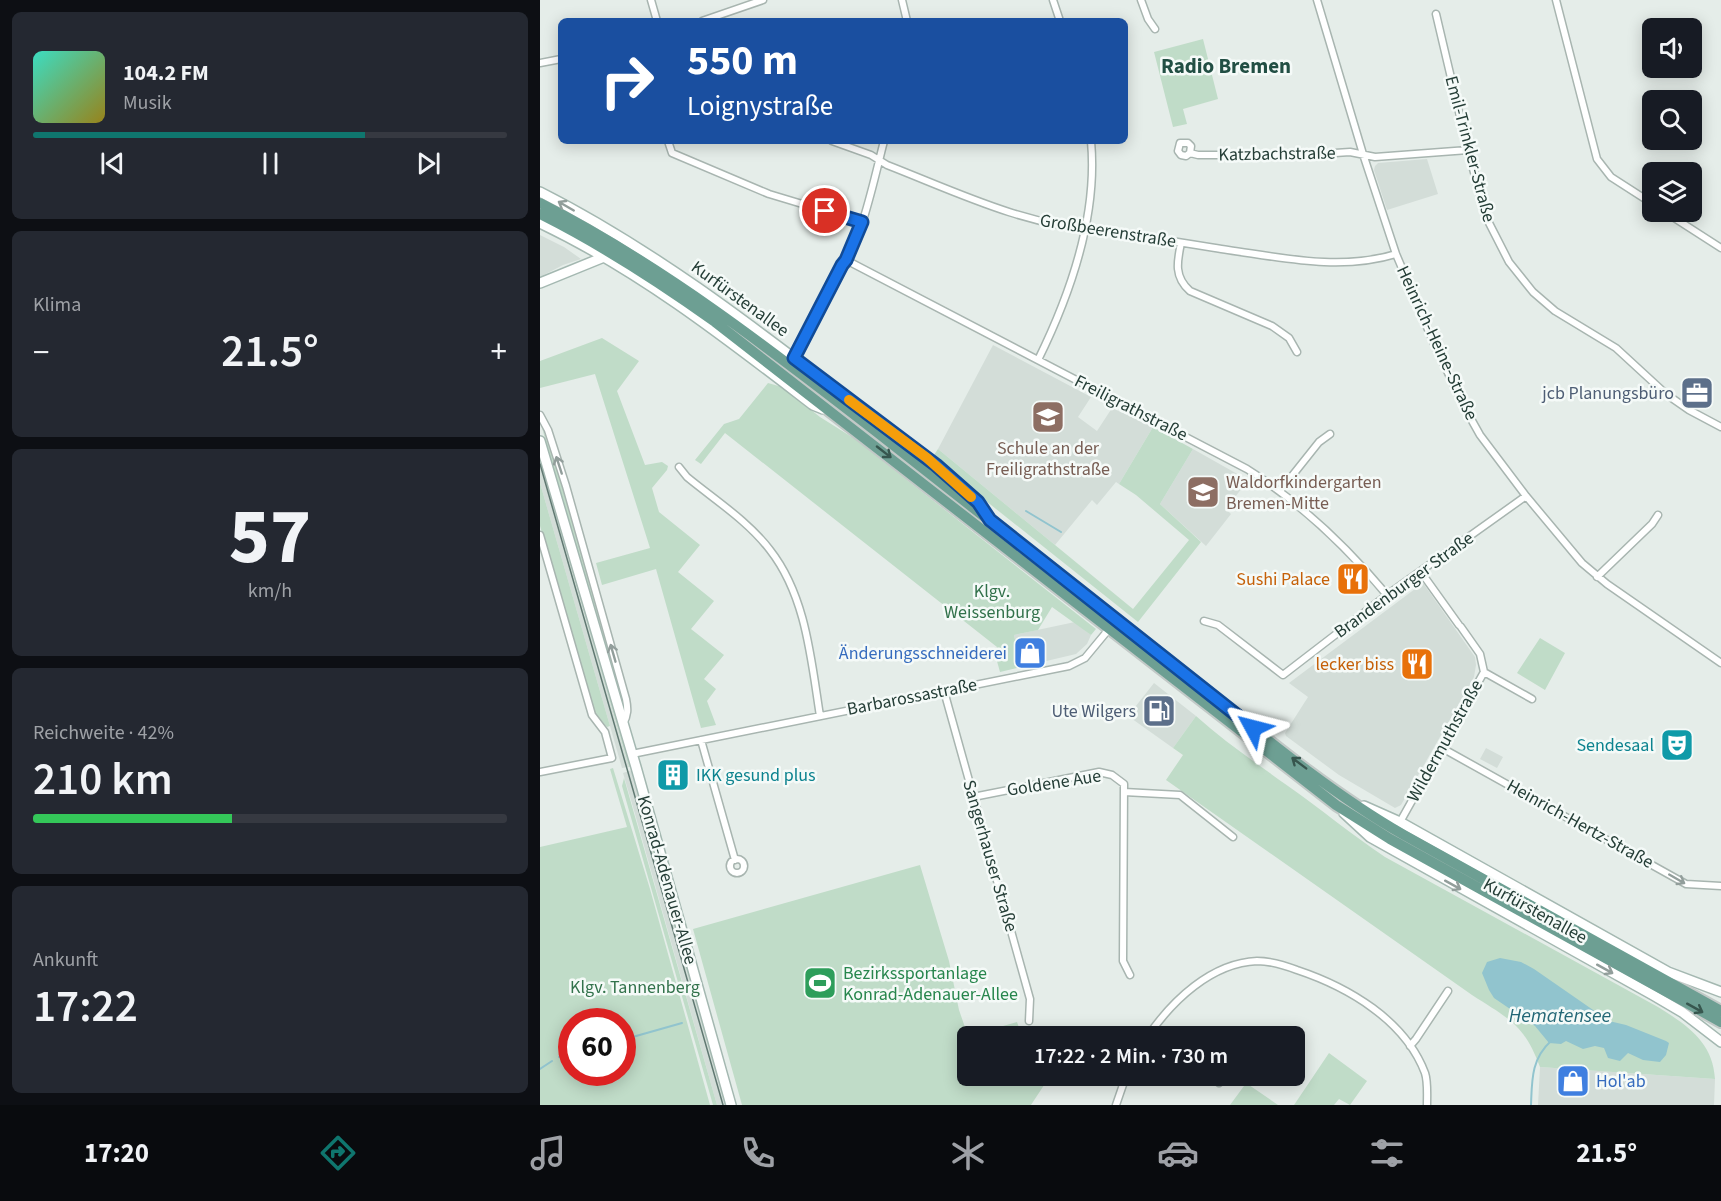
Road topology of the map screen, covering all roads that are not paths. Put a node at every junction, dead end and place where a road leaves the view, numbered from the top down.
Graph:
1 (651, 0) edge
2 (763, 0) edge
3 (902, 0) edge
4 (1053, 0) edge
5 (1142, 0) edge
6 (1317, 0) edge
7 (1556, 0) edge
8 (1436, 14) dead end
9 (656, 18) edge
10 (711, 18) edge
11 (907, 18) edge
12 (1059, 18) edge
13 (1155, 29) dead end
14 (558, 60) edge
15 (540, 63) edge
16 (669, 144) edge
17 (840, 144) edge
18 (883, 144) edge
19 (1092, 144) edge
20 (1468, 150) junction
21 (1190, 153) dead end
22 (1363, 154) junction
23 (879, 160) junction
24 (540, 192) edge
25 (1642, 197) edge
26 (540, 203) edge
27 (540, 214) edge
28 (862, 222) junction
29 (1681, 222) edge
30 (540, 223) edge
31 (1086, 229) junction
32 (1181, 243) junction
33 (1721, 248) edge
34 (1396, 254) junction
35 (604, 257) junction
36 (846, 260) junction
37 (643, 267) junction
38 (540, 283) edge
39 (1297, 352) dead end
40 (794, 358) junction
41 (1038, 360) junction
42 (540, 415) edge
43 (838, 416) junction
44 (1721, 427) edge
45 (1330, 434) dead end
46 (540, 441) edge
47 (679, 467) dead end
48 (1280, 491) junction
49 (1526, 496) junction
50 (1658, 515) dead end
51 (990, 520) junction
52 (540, 535) edge
53 (1421, 572) junction
54 (1597, 576) junction
55 (1387, 595) junction
56 (1204, 621) dead end
57 (1109, 629) junction
58 (1721, 663) edge
59 (1484, 672) junction
60 (944, 691) junction
61 (1532, 699) dead end
62 (820, 716) junction
63 (623, 724) junction
64 (700, 740) junction
65 (1442, 748) junction
66 (632, 754) junction
67 (540, 772) edge
68 (1124, 792) junction
69 (973, 797) junction
70 (1346, 798) junction
71 (1336, 805) junction
72 (1400, 822) junction
73 (1233, 837) dead end
74 (735, 860) dead end
75 (1721, 886) edge
76 (1573, 934) junction
77 (1130, 975) dead end
78 (1448, 991) dead end
79 (1721, 992) edge
80 (1721, 1011) edge
81 (1029, 1021) dead end
82 (1721, 1022) edge
83 (1156, 1026) edge
84 (1721, 1042) edge
85 (1410, 1046) junction
86 (1123, 1086) edge
87 (731, 1105) edge
88 (1116, 1105) edge
89 (1427, 1105) edge

1 - 9 street
2 - 10 street
3 - 11 street
4 - 12 street
5 - 13 street
6 - 22 street, Heinrich-Heine-Straße
7 - 25 street
8 - 20 street, Emil-Trinkler-Straße
14 - 15 street
16 - 28 street
17 - 23 street, Großbeerenstraße
18 - 23 street
19 - 31 street
20 - 22 street, Katzbachstraße
20 - 44 street, Emil-Trinkler-Straße
21 - 22 street, Katzbachstraße
22 - 34 street, Heinrich-Heine-Straße
23 - 28 street
23 - 31 street, Großbeerenstraße
40 -> 24 main road, Kurfürstenallee
26 - 37 main road, Kurfürstenallee
27 - 37 main road, Kurfürstenallee
28 - 36 street
29 - 33 street
30 - 35 main road, Kurfürstenallee
31 - 32 street, Großbeerenstraße
31 - 41 street
32 - 34 street, Großbeerenstraße
32 - 39 street
34 - 49 street, Heinrich-Heine-Straße
35 - 38 main road
35 - 43 main road, Kurfürstenallee
36 - 40 street
36 - 41 street, Freiligrathstraße
37 - 43 main road, Kurfürstenallee
37 - 51 main road, Kurfürstenallee
40 - 51 main road, Kurfürstenallee
41 - 48 street, Freiligrathstraße
63 -> 42 street, Konrad-Adenauer-Allee
43 -> 57 main road, Kurfürstenallee
45 - 48 street
46 - 63 main road, Konrad-Adenauer-Allee
47 - 62 street
48 - 55 street, Freiligrathstraße
49 - 53 street, Brandenburger Straße
49 - 54 street, Heinrich-Heine-Straße
50 - 54 street
70 -> 51 main road, Kurfürstenallee
52 - 67 street
53 - 55 street, Brandenburger Straße
53 - 59 street, Wildermuthstraße
54 - 58 street, Heinrich-Heine-Straße
55 - 56 street, Brandenburger Straße
57 - 60 street, Barbarossastraße
57 - 71 main road, Kurfürstenallee
59 - 61 street
59 - 65 street, Wildermuthstraße
60 - 62 street, Barbarossastraße
60 - 69 street, Sangerhauser Straße
62 - 64 street, Barbarossastraße
63 - 66 main road, Konrad-Adenauer-Allee
64 - 66 street, Barbarossastraße
64 - 74 street
65 - 72 street, Wildermuthstraße
65 -> 75 street, Heinrich-Hertz-Straße
66 - 87 main road, Konrad-Adenauer-Allee
68 - 69 street, Goldene Aue
68 - 73 street
68 - 77 street
69 - 81 street, Sangerhauser Straße
70 - 72 main road, Kurfürstenallee
70 - 76 main road, Kurfürstenallee
71 - 76 main road, Kurfürstenallee
71 -> 84 main road, Kurfürstenallee
72 - 79 main road, Kurfürstenallee
76 - 80 main road, Kurfürstenallee
76 -> 82 main road, Kurfürstenallee
78 - 85 street
83 - 85 street
85 - 89 street
86 - 88 street

